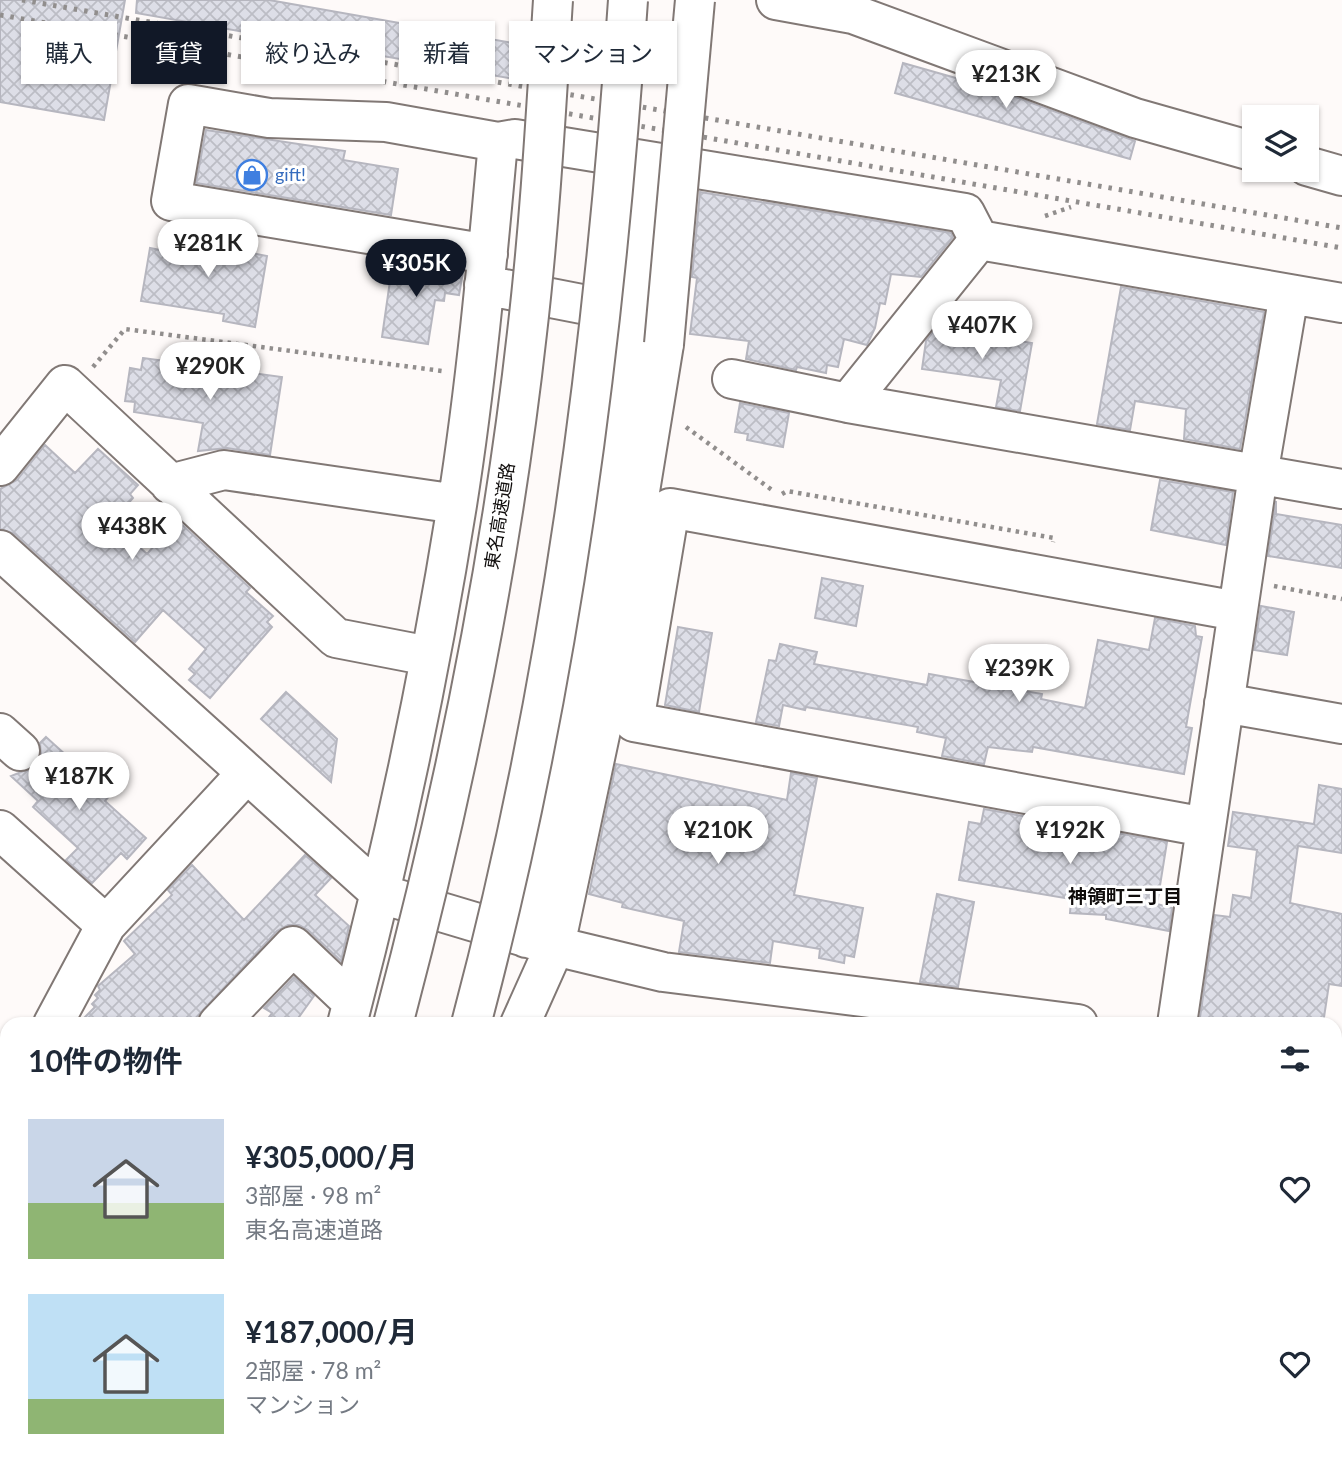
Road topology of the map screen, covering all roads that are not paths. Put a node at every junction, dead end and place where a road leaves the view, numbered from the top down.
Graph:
1 (554, 0) edge
2 (628, 0) edge
3 (695, 0) edge
4 (776, 0) edge
5 (498, 142) junction
6 (1242, 148) edge
7 (652, 162) junction
8 (1319, 169) edge
9 (1342, 176) edge
10 (979, 240) junction
11 (486, 269) junction
12 (1289, 294) junction
13 (1342, 303) edge
14 (635, 315) junction
15 (732, 379) dead end
16 (848, 402) junction
17 (0, 466) edge
18 (1258, 475) junction
19 (170, 484) junction
20 (1342, 489) edge
21 (457, 504) junction
22 (0, 550) edge
23 (1240, 596) junction
24 (429, 656) junction
25 (1224, 703) junction
26 (1342, 724) edge
27 (247, 773) junction
28 (1205, 827) junction
29 (0, 830) edge
30 (381, 894) junction
31 (106, 925) junction
32 (540, 942) junction
33 (350, 1013) edge
34 (57, 1017) edge
35 (225, 1017) edge
36 (395, 1017) edge
37 (473, 1017) edge
38 (522, 1017) edge
39 (964, 1017) edge
40 (1178, 1017) edge

1 - 36 main road, 東名高速道路, bridge
2 - 37 main road, bridge
3 - 32 main road, bridge
4 - 6 main road
5 - 7 main road
5 - 11 main road
5 - 11 main road
7 - 10 main road
7 - 14 main road
8 - 9 main road
10 - 12 main road
10 - 16 main road
11 - 14 main road
11 - 21 main road
12 - 13 main road
12 - 18 main road
14 - 32 main road
15 - 16 main road
16 - 18 main road
17 - 19 main road
18 - 20 main road
18 - 23 main road
19 - 21 main road
19 - 24 main road
21 - 24 main road
22 - 27 main road
23 - 25 main road
23 - 28 main road
24 - 30 main road
25 - 26 main road
25 - 28 main road
27 - 30 main road
27 - 31 main road
28 - 40 main road
29 - 31 main road
30 - 32 main road
30 - 33 main road
31 - 34 main road
32 - 38 main road
32 - 39 main road
33 - 35 main road

